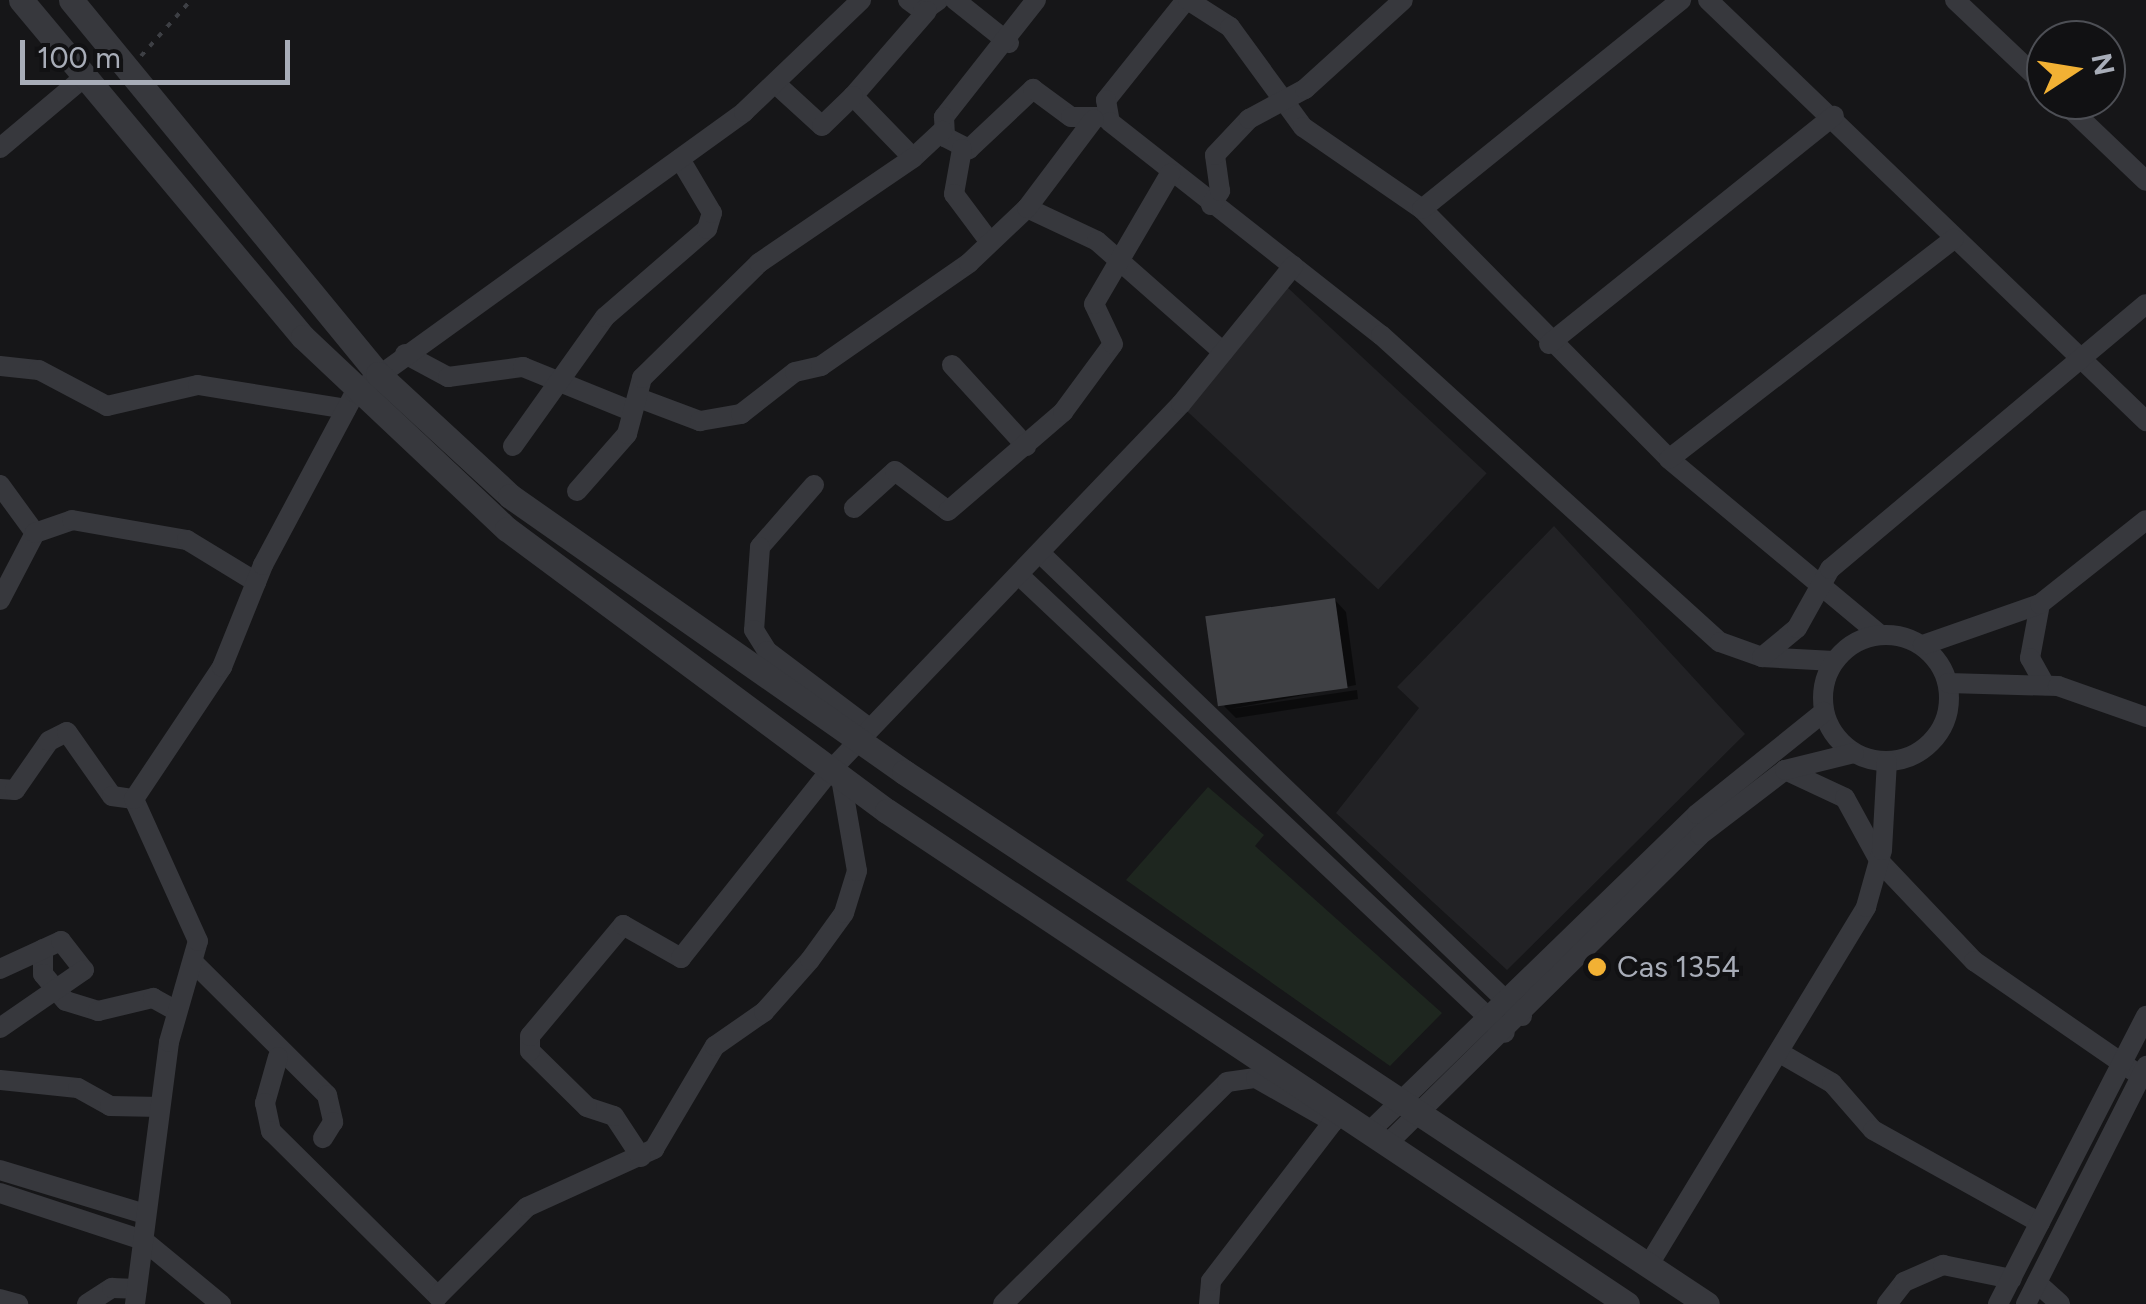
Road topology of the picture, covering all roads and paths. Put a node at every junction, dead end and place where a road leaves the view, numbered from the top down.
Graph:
1 (21, 0) edge
2 (70, 0) edge
3 (191, 0) edge
4 (861, 0) edge
5 (955, 0) edge
6 (1036, 0) edge
7 (1187, 0) edge
8 (1404, 0) edge
9 (1681, 0) edge
10 (1708, 0) edge
11 (1955, 0) edge
12 (925, 4) edge
13 (1009, 43) junction
14 (2026, 67) edge
15 (128, 69) junction
16 (83, 78) junction
17 (776, 84) junction
18 (852, 96) junction
19 (1281, 103) junction
20 (1834, 116) junction
21 (1100, 118) junction
22 (2082, 120) edge
23 (942, 131) junction
24 (0, 148) edge
25 (962, 150) junction
26 (913, 158) junction
27 (680, 159) junction
28 (1170, 174) junction
29 (2146, 181) edge
30 (1211, 205) junction
31 (1027, 208) junction
32 (1422, 209) junction
33 (1954, 239) junction
34 (989, 242) junction
35 (1117, 261) junction
36 (1293, 266) junction
37 (2146, 304) edge
38 (1549, 344) junction
39 (1223, 352) junction
40 (405, 354) junction
41 (2074, 356) junction
42 (952, 365) dead end
43 (0, 366) edge
44 (378, 374) junction
45 (561, 382) junction
46 (351, 401) junction
47 (636, 405) junction
48 (2146, 421) edge
49 (513, 446) dead end
50 (1026, 446) junction
51 (1668, 459) junction
52 (0, 485) edge
53 (814, 485) dead end
54 (577, 491) dead end
55 (854, 508) dead end
56 (2146, 520) edge
57 (35, 533) junction
58 (1041, 554) junction
59 (1020, 576) junction
60 (256, 582) junction
61 (1820, 584) junction
62 (0, 600) edge
63 (2040, 604) junction
64 (1880, 634) junction
65 (1923, 645) junction
66 (1762, 657) junction
67 (1834, 661) junction
68 (1948, 683) junction
69 (2045, 684) junction
70 (1824, 712) junction
71 (2146, 717) edge
72 (863, 734) junction
73 (1854, 753) junction
74 (1887, 762) junction
75 (1785, 770) junction
76 (836, 774) junction
77 (1, 794) edge
78 (134, 798) junction
79 (1880, 862) junction
80 (43, 949) junction
81 (1, 965) edge
82 (196, 965) junction
83 (56, 993) junction
84 (1515, 1009) junction
85 (176, 1012) junction
86 (2146, 1016) edge
87 (1498, 1026) junction
88 (0, 1028) edge
89 (1780, 1053) junction
90 (278, 1057) junction
91 (2122, 1063) junction
92 (2144, 1071) edge
93 (0, 1080) edge
94 (160, 1107) junction
95 (1410, 1108) junction
96 (1336, 1118) junction
97 (323, 1138) dead end
98 (1377, 1139) junction
99 (640, 1156) junction
100 (0, 1170) edge
101 (0, 1193) edge
102 (145, 1214) junction
103 (2040, 1223) junction
104 (143, 1240) junction
105 (1648, 1266) junction
106 (2012, 1279) junction
107 (2038, 1283) junction
108 (136, 1296) edge
109 (0, 1299) edge
110 (18, 1304) edge
111 (87, 1304) edge
112 (221, 1304) edge
113 (1003, 1304) edge
114 (1209, 1304) edge
115 (1627, 1304) edge
116 (1706, 1304) edge
117 (1887, 1304) edge
118 (1998, 1304) edge
119 (2026, 1304) edge
120 (2060, 1304) edge

1 - 16 street
2 - 15 street
3 - 15 path
4 - 17 street
5 - 13 street
6 - 13 street
7 - 19 street
7 - 21 street
8 - 19 street
9 - 32 street
10 - 20 street
11 - 14 street
12 - 18 street
13 - 23 street
15 - 44 street
16 - 24 street
16 - 46 street
17 - 18 street
17 - 27 street
18 - 26 street
19 - 30 street
19 - 32 street
20 - 33 street
20 - 38 street
21 - 25 street
21 - 28 street
21 - 31 street
22 - 29 street
23 - 25 street
23 - 26 street
25 - 34 street
26 - 47 street
27 - 40 street
27 - 45 street
28 - 30 street
28 - 35 street
30 - 36 street
31 - 34 street
31 - 35 street
32 - 38 street
33 - 41 street
33 - 51 street
34 - 47 street
35 - 39 street
35 - 50 street
36 - 39 street
36 - 66 street
37 - 41 street
38 - 51 street
39 - 58 street
40 - 44 street
40 - 45 street
41 - 48 street
41 - 61 street
42 - 50 street
43 - 46 street
44 - 46 street
44 - 72 street
45 - 47 street
45 - 49 street
46 - 60 street
46 - 76 street
47 - 54 street
50 - 55 street
51 - 61 street
52 - 57 street
53 - 72 street
56 - 63 street
57 - 60 street
57 - 62 street
58 - 59 street
58 - 84 street
59 - 72 street
59 - 87 street
60 - 78 street
61 - 64 street
61 - 66 street
63 - 65 street
63 - 69 street
64 - 65 street
64 - 67 street
65 - 68 street
66 - 67 street
67 - 70 street
68 - 69 street
68 - 74 street
69 - 71 street
70 - 73 street
70 - 84 street
72 - 76 street
72 - 95 street
73 - 74 street
73 - 75 street
74 - 79 street
75 - 79 street
75 - 84 street
76 - 96 street
76 - 99 street
76 - 99 street
77 - 78 street
78 - 82 street
79 - 89 street
79 - 91 street
80 - 81 street
80 - 83 street
80 - 83 street
82 - 85 street
82 - 90 street
83 - 85 street
83 - 88 street
84 - 87 street
85 - 94 street
86 - 91 street
87 - 95 street
89 - 103 street
89 - 105 street
90 - 97 street
90 - 99 street
91 - 92 street
91 - 103 street
92 - 107 street
93 - 94 street
94 - 102 street
95 - 98 street
95 - 105 street
96 - 98 street
96 - 113 street
96 - 114 street
98 - 115 street
100 - 102 street
101 - 104 street
102 - 104 street
103 - 106 street
104 - 108 street
104 - 112 street
105 - 116 street
106 - 117 street
106 - 118 street
107 - 119 street
107 - 120 street
108 - 111 street
109 - 110 street

